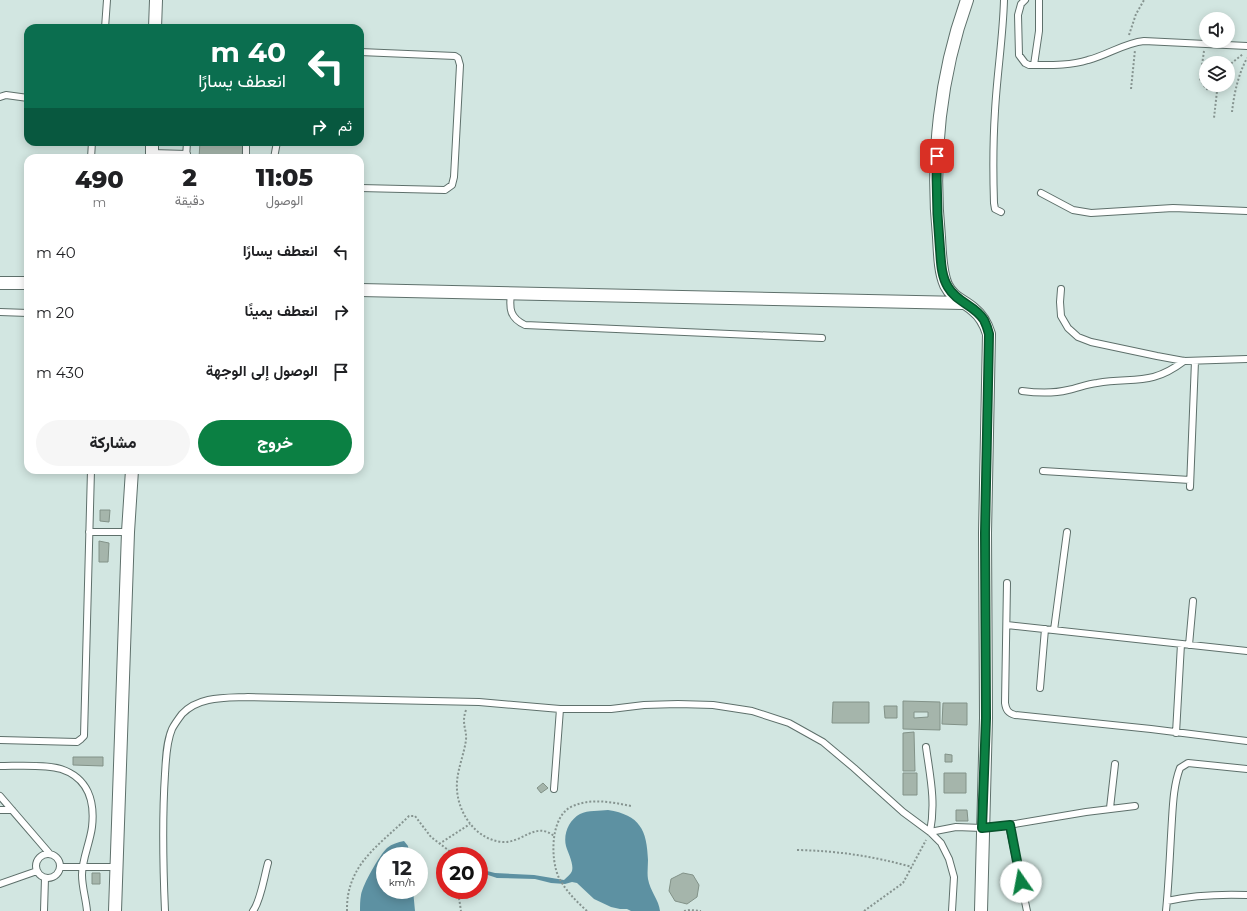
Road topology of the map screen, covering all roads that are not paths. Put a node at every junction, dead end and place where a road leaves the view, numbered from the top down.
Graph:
1 (107, 0) edge
2 (156, 0) edge
3 (967, 0) edge
4 (1004, 0) edge
5 (1025, 0) edge
6 (1039, 0) edge
7 (105, 24) edge
8 (155, 24) edge
9 (1247, 46) edge
10 (364, 52) edge
11 (1034, 65) junction
12 (0, 97) edge
13 (24, 97) edge
14 (152, 151) edge
15 (172, 154) edge
16 (364, 188) edge
17 (1041, 193) dead end
18 (1247, 211) edge
19 (1001, 212) dead end
20 (0, 283) edge
21 (24, 283) edge
22 (1061, 289) dead end
23 (364, 290) edge
24 (511, 294) junction
25 (963, 303) junction
26 (0, 312) edge
27 (24, 313) edge
28 (822, 338) dead end
29 (1247, 359) edge
30 (1184, 361) junction
31 (1195, 361) junction
32 (1022, 391) dead end
33 (1043, 471) dead end
34 (91, 474) edge
35 (132, 474) edge
36 (88, 532) junction
37 (128, 532) junction
38 (1067, 532) dead end
39 (1007, 583) dead end
40 (1193, 601) dead end
41 (1006, 625) junction
42 (1045, 629) junction
43 (1054, 630) junction
44 (1181, 644) junction
45 (1189, 644) junction
46 (1247, 651) edge
47 (1040, 688) dead end
48 (560, 709) junction
49 (1176, 733) junction
50 (0, 740) edge
51 (1247, 741) edge
52 (926, 747) dead end
53 (1115, 764) dead end
54 (0, 766) edge
55 (1247, 769) edge
56 (554, 789) dead end
57 (0, 796) edge
58 (1134, 806) dead end
59 (1110, 808) junction
60 (0, 810) edge
61 (12, 810) junction
62 (1010, 825) junction
63 (982, 828) junction
64 (930, 832) junction
65 (50, 854) junction
66 (268, 863) dead end
67 (61, 867) junction
68 (82, 867) junction
69 (117, 867) junction
70 (37, 871) junction
71 (45, 878) junction
72 (0, 884) edge
73 (1247, 895) edge
74 (1167, 901) junction
75 (44, 911) edge
76 (87, 911) edge
77 (115, 911) edge
78 (164, 911) edge
79 (253, 911) edge
80 (952, 911) edge
81 (982, 911) edge
82 (1027, 911) edge
83 (1166, 911) edge

1 - 7 lane
2 - 8 street
3 - 25 street
4 - 19 lane
5 - 11 lane
6 - 11 lane
9 - 11 lane
10 - 16 lane
12 - 13 lane
14 - 15 lane
17 - 18 lane
20 - 21 street
22 - 30 lane
23 - 24 street
24 - 25 street
24 - 28 lane
25 - 63 street
26 - 27 lane
29 - 31 lane
30 - 31 lane
30 - 32 lane
31 - 33 lane
34 - 36 lane
35 - 37 street
36 - 37 lane
36 - 50 lane
37 - 69 street
38 - 43 lane
39 - 41 lane
40 - 45 lane
41 - 42 lane
41 - 49 lane
42 - 43 lane
42 - 47 lane
43 - 44 lane
44 - 45 lane
44 - 49 lane
45 - 46 lane
48 - 56 lane
48 - 64 lane
48 - 78 lane
49 - 51 lane
52 - 64 lane
53 - 59 lane
54 - 68 lane
55 - 74 lane
57 - 61 lane
58 - 59 lane
59 - 62 lane
60 - 61 lane
61 - 65 lane
62 - 63 lane
62 - 82 lane
63 - 64 lane
63 - 81 street
64 - 80 lane
65 - 67 lane
65 - 70 lane
66 - 79 lane
67 - 68 lane
67 - 71 lane
68 - 69 lane
68 - 76 lane
69 - 77 street
70 - 71 lane
70 - 72 lane
71 - 75 lane
73 - 74 lane
74 - 83 lane

